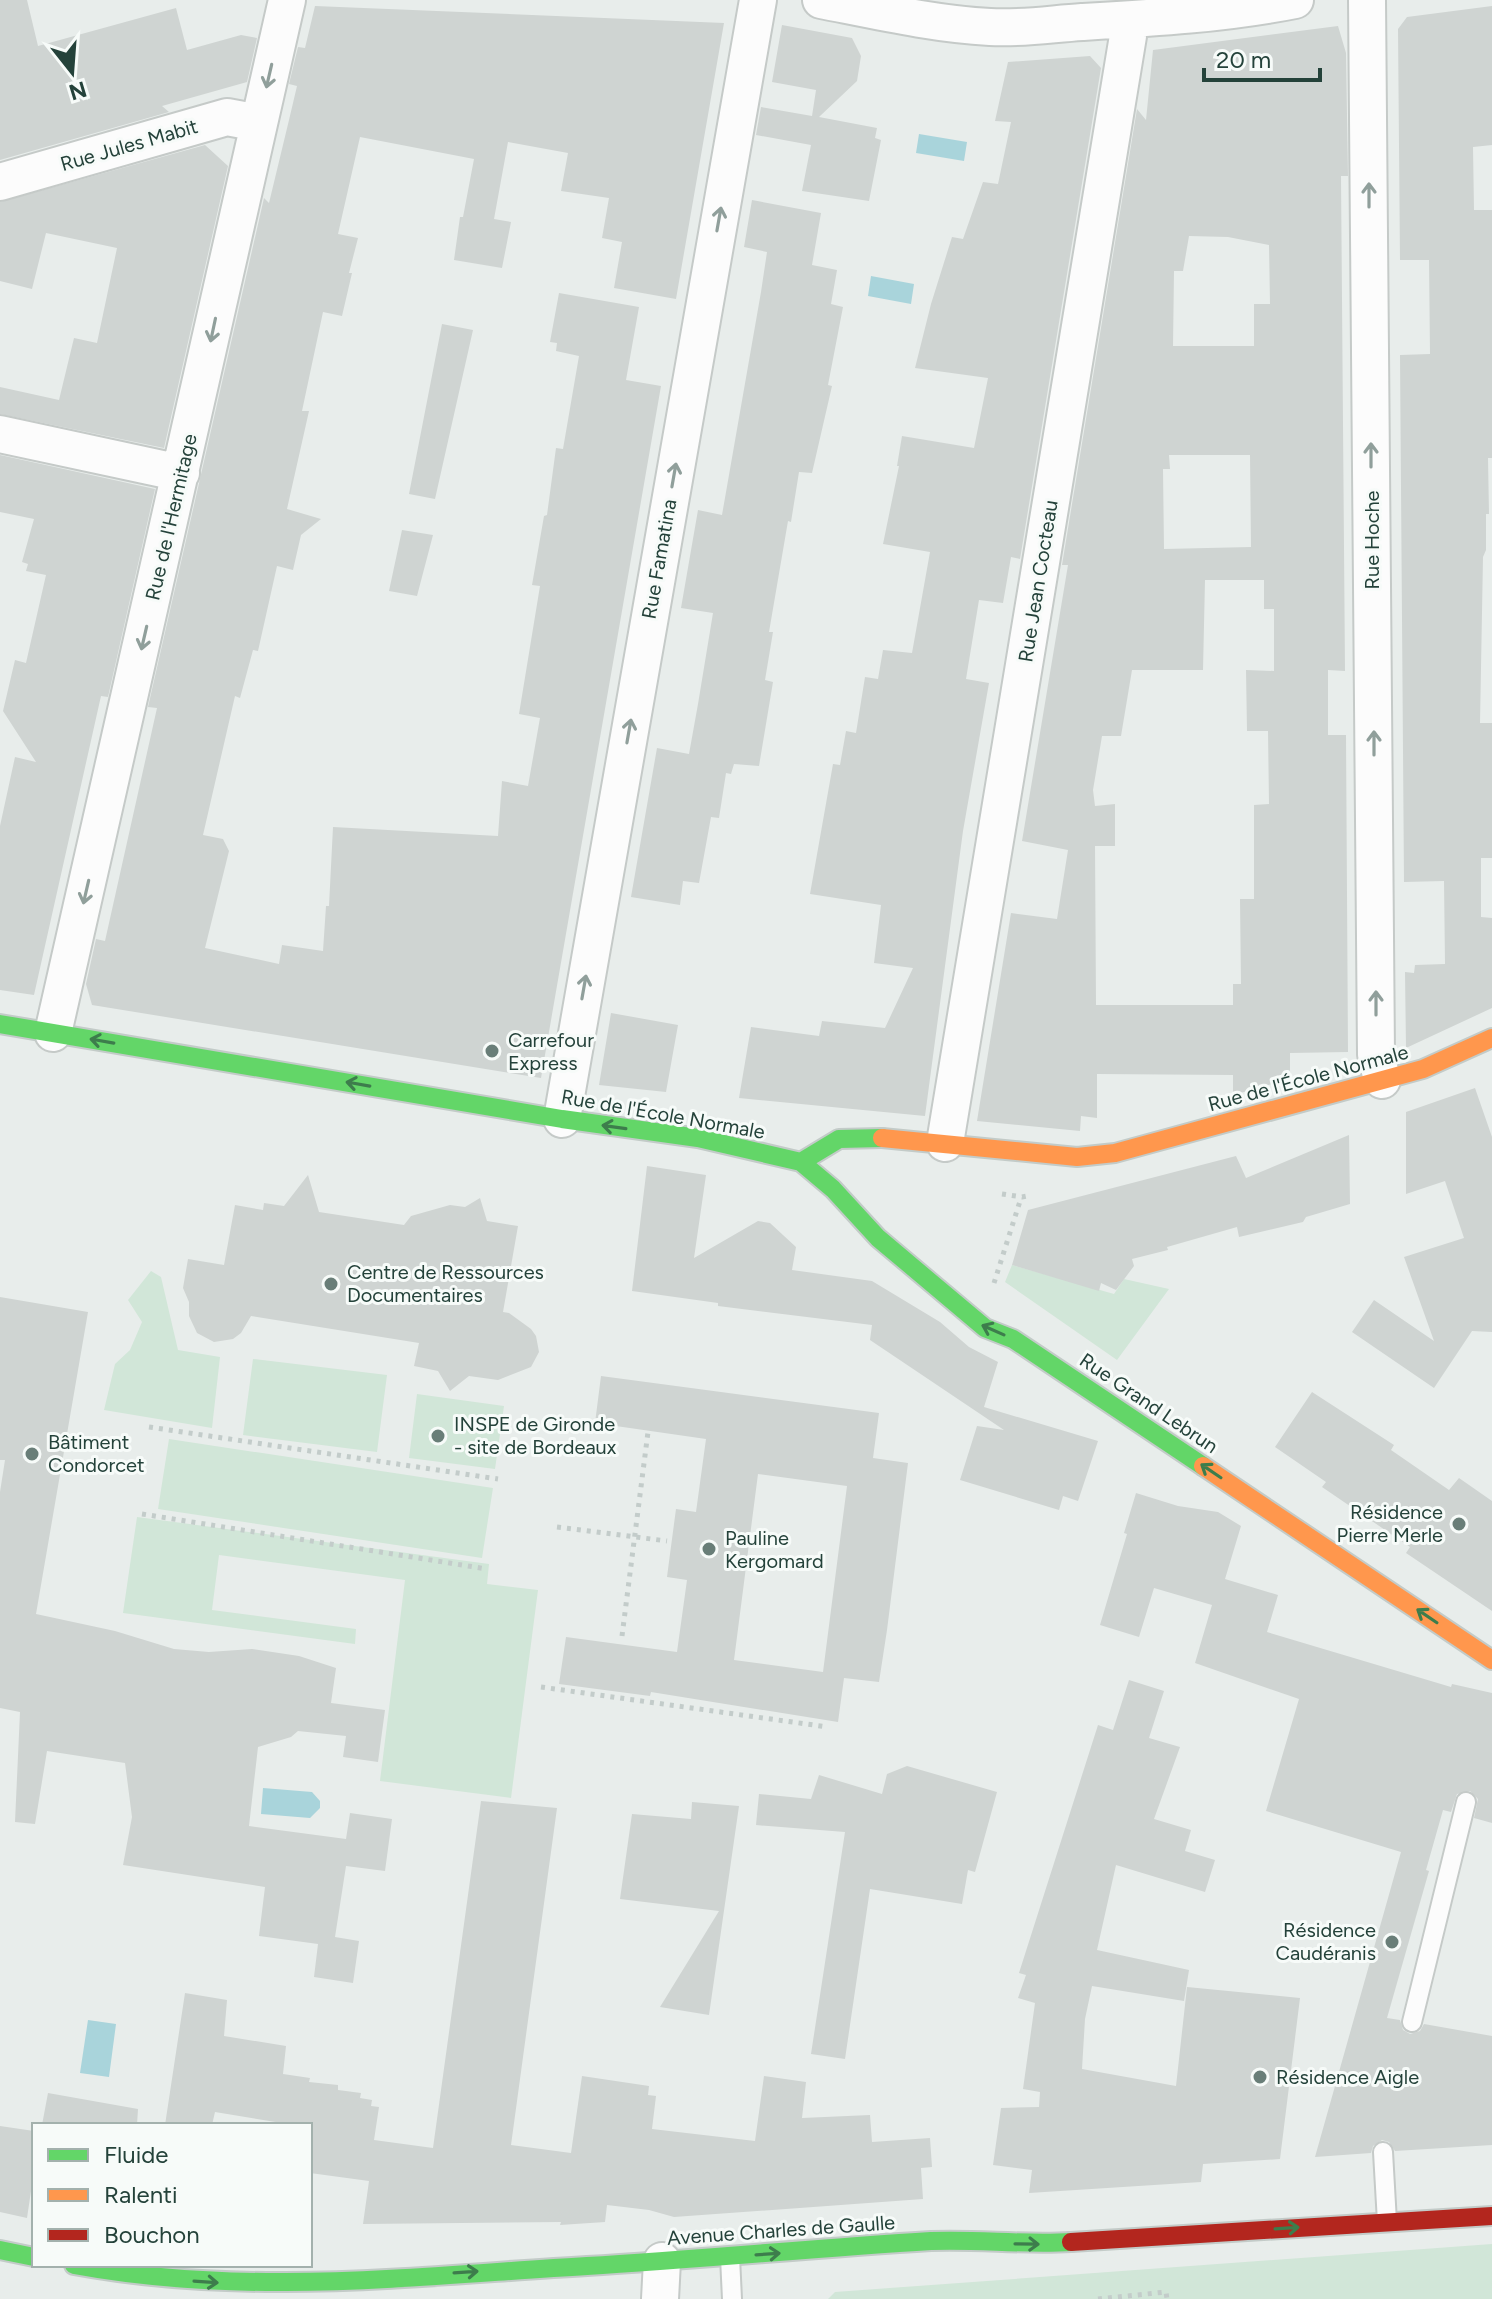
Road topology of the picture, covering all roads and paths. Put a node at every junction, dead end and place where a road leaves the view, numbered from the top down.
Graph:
1 (287, 0) edge
2 (758, 0) edge
3 (821, 0) edge
4 (1295, 0) edge
5 (1367, 0) edge
6 (1127, 20) junction
7 (259, 123) junction
8 (0, 182) edge
9 (0, 434) edge
10 (181, 473) junction
11 (0, 1024) edge
12 (53, 1033) junction
13 (1492, 1038) edge
14 (1382, 1080) junction
15 (562, 1119) junction
16 (945, 1143) junction
17 (801, 1162) junction
18 (1022, 1197) dead end
19 (992, 1288) dead end
20 (149, 1427) dead end
21 (648, 1432) dead end
22 (498, 1479) dead end
23 (142, 1514) dead end
24 (557, 1527) dead end
25 (635, 1537) junction
26 (667, 1541) dead end
27 (487, 1569) dead end
28 (622, 1636) dead end
29 (1492, 1660) edge
30 (541, 1687) dead end
31 (828, 1727) dead end
32 (1466, 1802) dead end
33 (1412, 2022) dead end
34 (1383, 2152) dead end
35 (1492, 2216) edge
36 (1387, 2222) junction
37 (730, 2257) junction
38 (662, 2261) junction
39 (87, 2267) edge
40 (660, 2299) edge
41 (732, 2299) edge
42 (1098, 2299) edge
43 (1167, 2299) edge

1 -> 7 street, Rue de l'Hermitage
15 -> 2 street, Rue Famatina
3 - 6 street
4 - 6 street
14 -> 5 street, Rue Hoche
6 - 16 street, Rue Jean Cocteau
7 - 8 street, Rue Jules Mabit
7 -> 10 street, Rue de l'Hermitage
9 - 10 street
10 -> 12 street, Rue de l'Hermitage
11 - 12 main road, Rue de l'École Normale
15 -> 12 main road, Rue de l'École Normale
13 - 14 main road, Rue de l'École Normale
14 - 16 main road, Rue de l'École Normale
17 -> 15 main road, Rue de l'École Normale
16 - 17 main road, Rue de l'École Normale
29 -> 17 main road, Rue Grand Lebrun
18 - 19 path
20 - 22 path
21 - 25 path
23 - 27 path
24 - 25 path
25 - 26 path
25 - 28 path
30 - 31 path
32 - 33 lane
34 - 36 lane
35 - 36 main road, Avenue Charles de Gaulle
37 -> 36 main road, Avenue Charles de Gaulle
37 - 38 main road, Avenue Charles de Gaulle
37 - 41 lane
39 -> 38 main road, Avenue Charles de Gaulle
38 - 40 street
42 - 43 path

